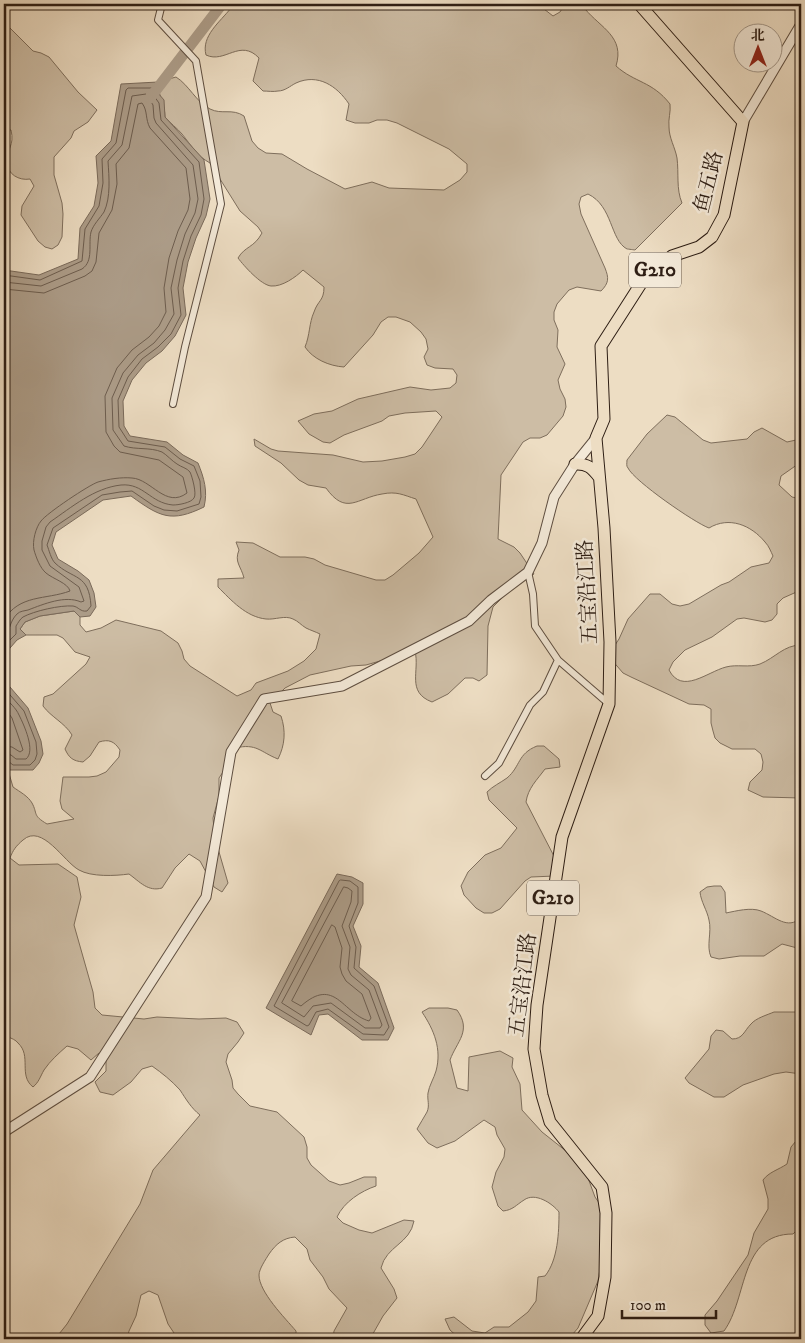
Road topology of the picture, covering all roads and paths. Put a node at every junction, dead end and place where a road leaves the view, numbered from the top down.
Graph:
1 (162, 4) edge
2 (639, 4) edge
3 (801, 24) edge
4 (743, 122) junction
5 (173, 404) dead end
6 (596, 438) junction
7 (575, 464) junction
8 (599, 477) junction
9 (528, 572) junction
10 (558, 660) junction
11 (609, 704) junction
12 (485, 776) dead end
13 (4, 1132) edge
14 (581, 1339) edge

1 - 5 street
2 - 4 highway
3 - 4 street
4 - 6 highway, 鱼五路 / G210
6 - 7 street
6 - 8 highway, 五宝沿江路 / G210
7 - 8 highway
7 - 9 street
8 - 11 highway, 五宝沿江路 / G210
9 - 10 street
9 - 13 street
10 - 11 street
10 - 12 street
11 - 14 highway, 五宝沿江路 / G210

